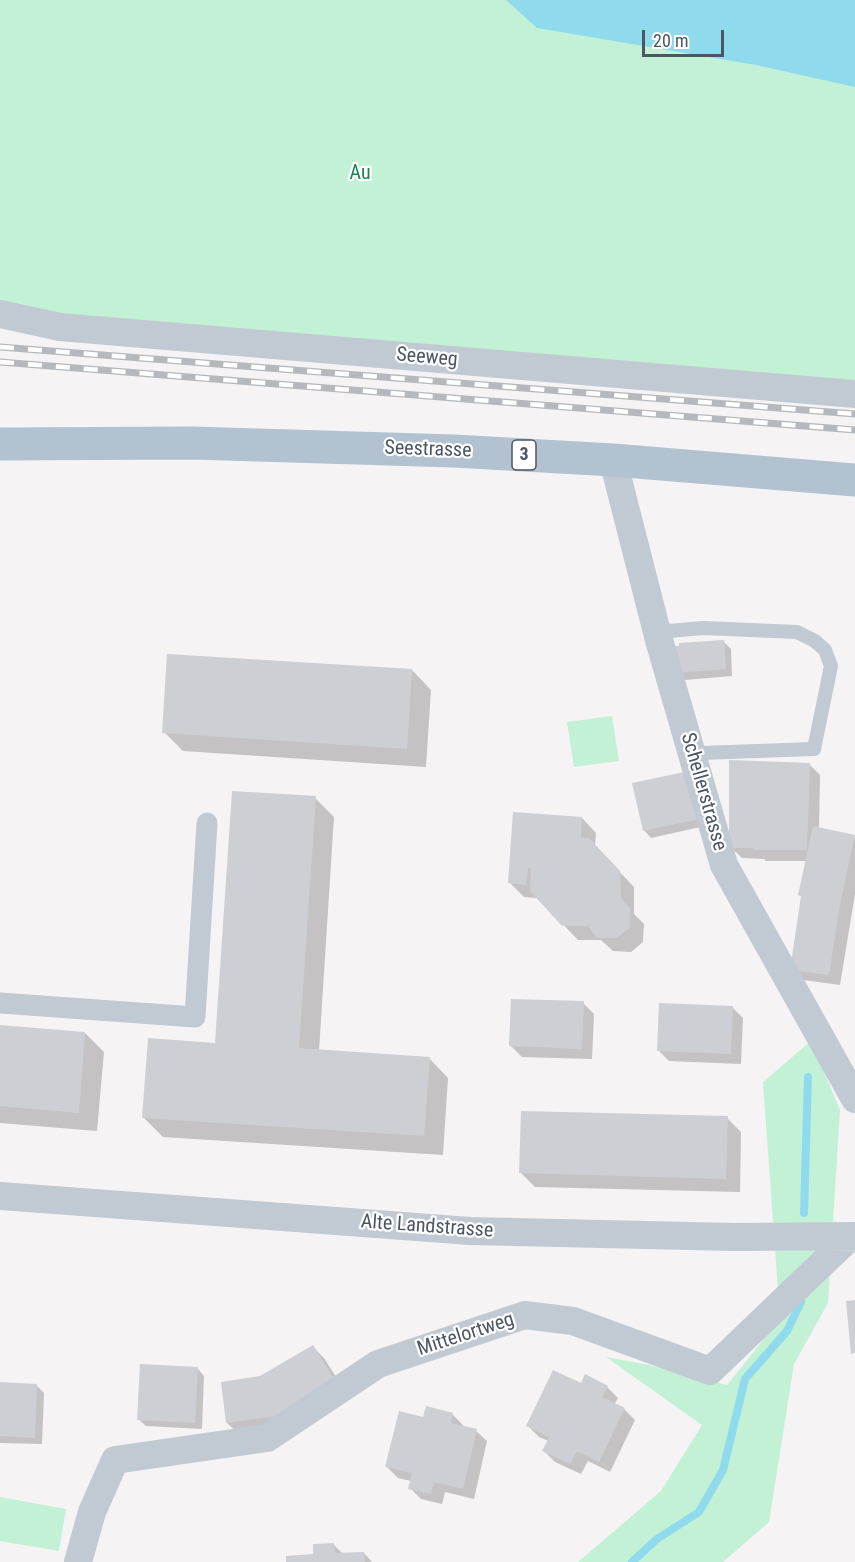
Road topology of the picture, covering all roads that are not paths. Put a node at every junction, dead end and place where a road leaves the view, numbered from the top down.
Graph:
1 (0, 314) edge
2 (855, 394) edge
3 (0, 444) edge
4 (613, 460) junction
5 (855, 480) edge
6 (657, 632) junction
7 (691, 755) junction
8 (207, 822) dead end
9 (0, 1003) edge
10 (855, 1099) edge
11 (0, 1196) edge
12 (853, 1236) edge
13 (78, 1562) edge

1 - 2 street, Seeweg
3 - 4 main road, Seestrasse / 3
4 - 5 main road, Seestrasse / 3
4 - 6 street, Schellerstrasse
6 - 7 street, Schellerstrasse
6 - 7 lane
7 - 10 street, Schellerstrasse
8 - 9 street
11 - 12 street, Alte Landstrasse
12 - 13 street, Mittelortweg

